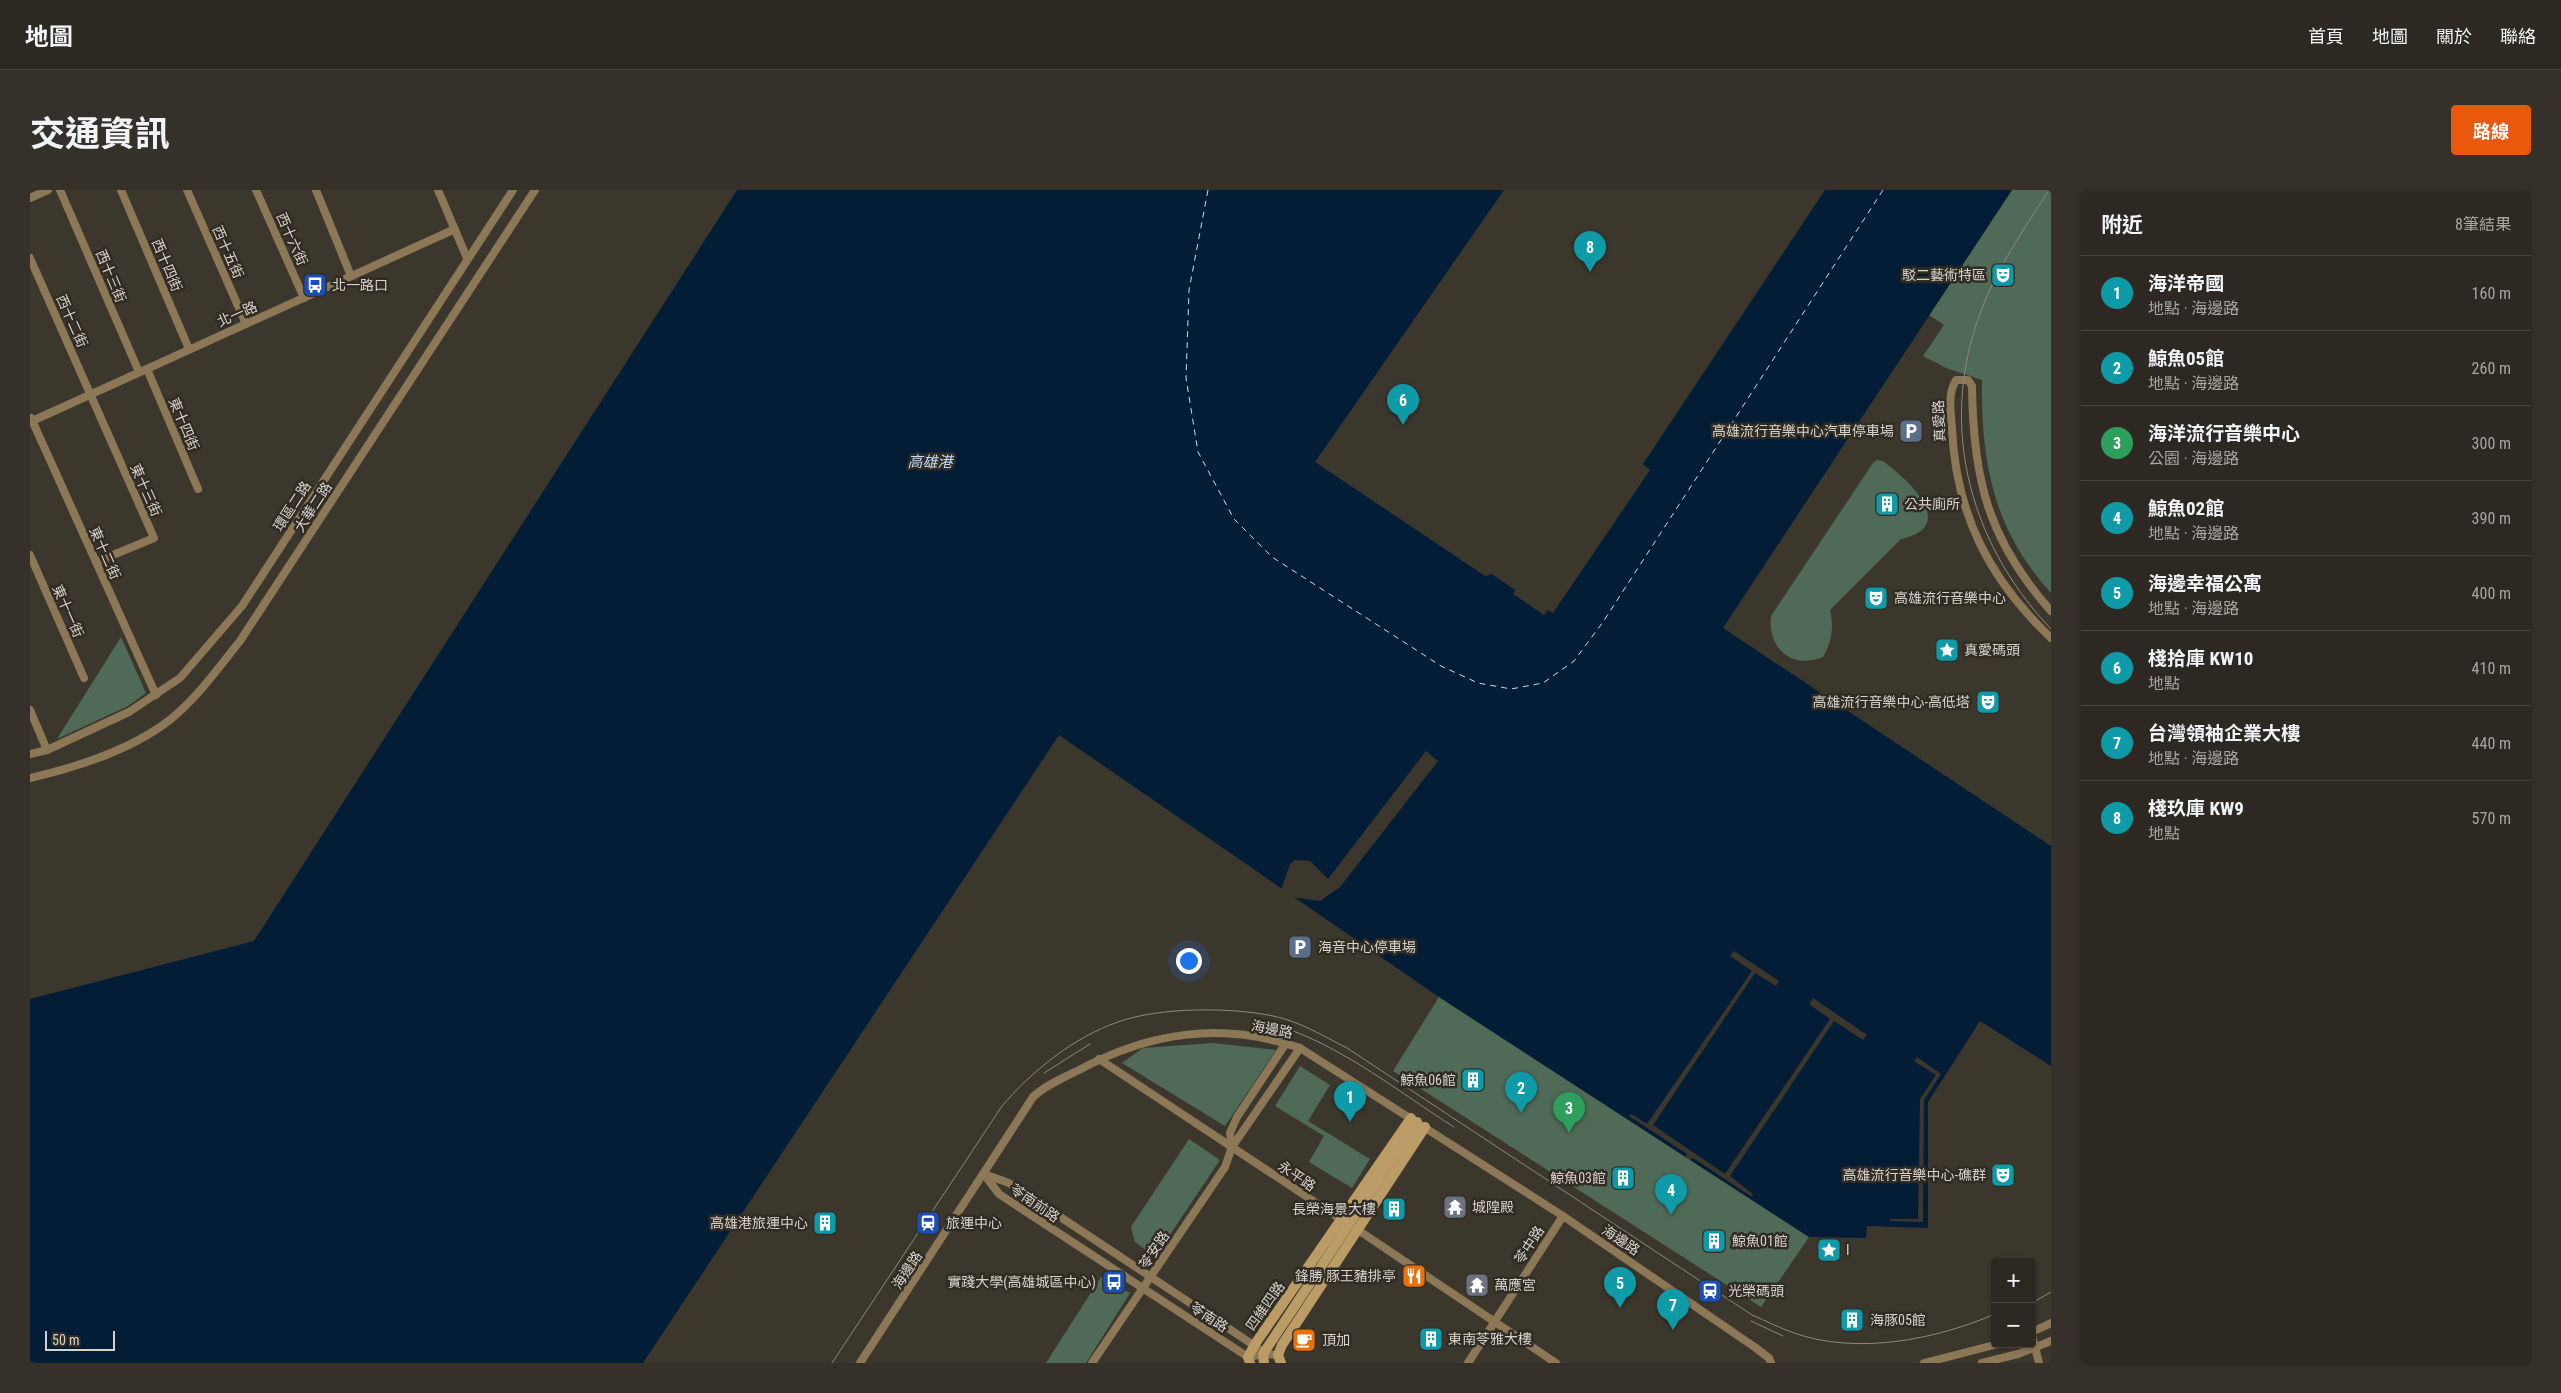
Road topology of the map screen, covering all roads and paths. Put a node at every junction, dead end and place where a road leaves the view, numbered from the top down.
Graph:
1 (48, 190) edge
2 (60, 190) edge
3 (121, 190) edge
4 (187, 190) edge
5 (256, 190) edge
6 (316, 190) edge
7 (438, 190) edge
8 (513, 190) edge
9 (535, 190) edge
10 (30, 198) edge
11 (454, 229) junction
12 (30, 258) edge
13 (467, 258) junction
14 (351, 276) junction
15 (304, 298) junction
16 (246, 324) junction
17 (190, 350) junction
18 (147, 369) junction
19 (139, 372) junction
20 (90, 394) junction
21 (31, 420) edge
22 (198, 489) dead end
23 (30, 555) edge
24 (96, 562) junction
25 (2051, 611) edge
26 (2051, 638) edge
27 (84, 678) dead end
28 (156, 695) junction
29 (30, 710) edge
30 (48, 750) junction
31 (30, 754) edge
32 (30, 778) edge
33 (1286, 1043) junction
34 (1300, 1048) junction
35 (1099, 1059) junction
36 (1417, 1122) junction
37 (1232, 1147) junction
38 (984, 1174) junction
39 (1563, 1216) junction
40 (1349, 1224) junction
41 (1151, 1277) junction
42 (1143, 1290) junction
43 (1495, 1322) junction
44 (2051, 1323) edge
45 (2036, 1331) edge
46 (2051, 1341) edge
47 (1255, 1344) junction
48 (1991, 1346) edge
49 (2035, 1348) joint
50 (2036, 1348) edge
51 (1263, 1358) edge
52 (1280, 1359) edge
53 (1249, 1360) edge
54 (860, 1363) edge
55 (1092, 1363) edge
56 (1468, 1363) edge
57 (1556, 1363) edge
58 (1771, 1363) edge
59 (1924, 1363) edge
60 (1982, 1363) edge
61 (2039, 1363) edge

1 - 10 street
2 - 19 street, 西十三街
3 - 17 street, 西十四街
4 - 16 street, 西十五街
5 - 15 street, 西十六街
6 - 14 street
7 - 11 street
8 - 13 street, 環區二路
9 - 32 street, 大華二路
11 - 13 street
11 - 14 street, 北一路
12 - 20 street, 西十二街
13 - 28 street, 環區二路
14 - 15 street, 北一路
15 - 16 street, 北一路
16 - 17 street, 北一路
17 - 18 street, 北一路
18 - 19 street, 北一路
18 - 22 street, 東十四街
19 - 20 street, 北一路
20 - 21 street, 北一路
20 - 24 street, 東十三街
21 - 24 street, 東十二街
23 - 27 street, 東十一街
24 - 28 street, 東十二街
25 - 26 street, 真愛路
28 - 30 street, 環區二路
29 - 30 street
30 - 31 street, 環區二路
33 - 34 street, 海邊路
33 - 35 street, 海邊路
33 - 37 street, 苓安路
34 - 36 street, 海邊路
34 - 37 street, 苓安路
35 - 37 street, 永平路
35 - 38 street, 海邊路
36 - 39 street, 海邊路
36 - 40 street, 四維四路
36 - 40 street, 四維四路
37 - 40 street, 永平路
37 - 41 street, 苓安路
38 - 41 street, 苓南前路
38 - 42 street, 苓南前路
38 - 54 street, 海邊路
39 - 43 street, 苓中路
39 - 58 street, 海邊路
40 - 43 street, 永平路
40 - 47 street, 四維四路
40 - 51 street, 四維四路
40 - 52 street, 四維四路
41 - 42 street, 苓安路
41 - 47 street, 苓南路
42 - 53 street, 苓南路
42 - 55 street, 苓安路
43 - 56 street, 苓中路
43 - 57 street, 永平路
44 - 45 street
46 - 50 street
47 - 51 street, 苓南路
47 - 53 street, 四維四路
48 - 59 street
49 - 60 street
49 - 61 street
51 - 52 street
51 - 53 street

